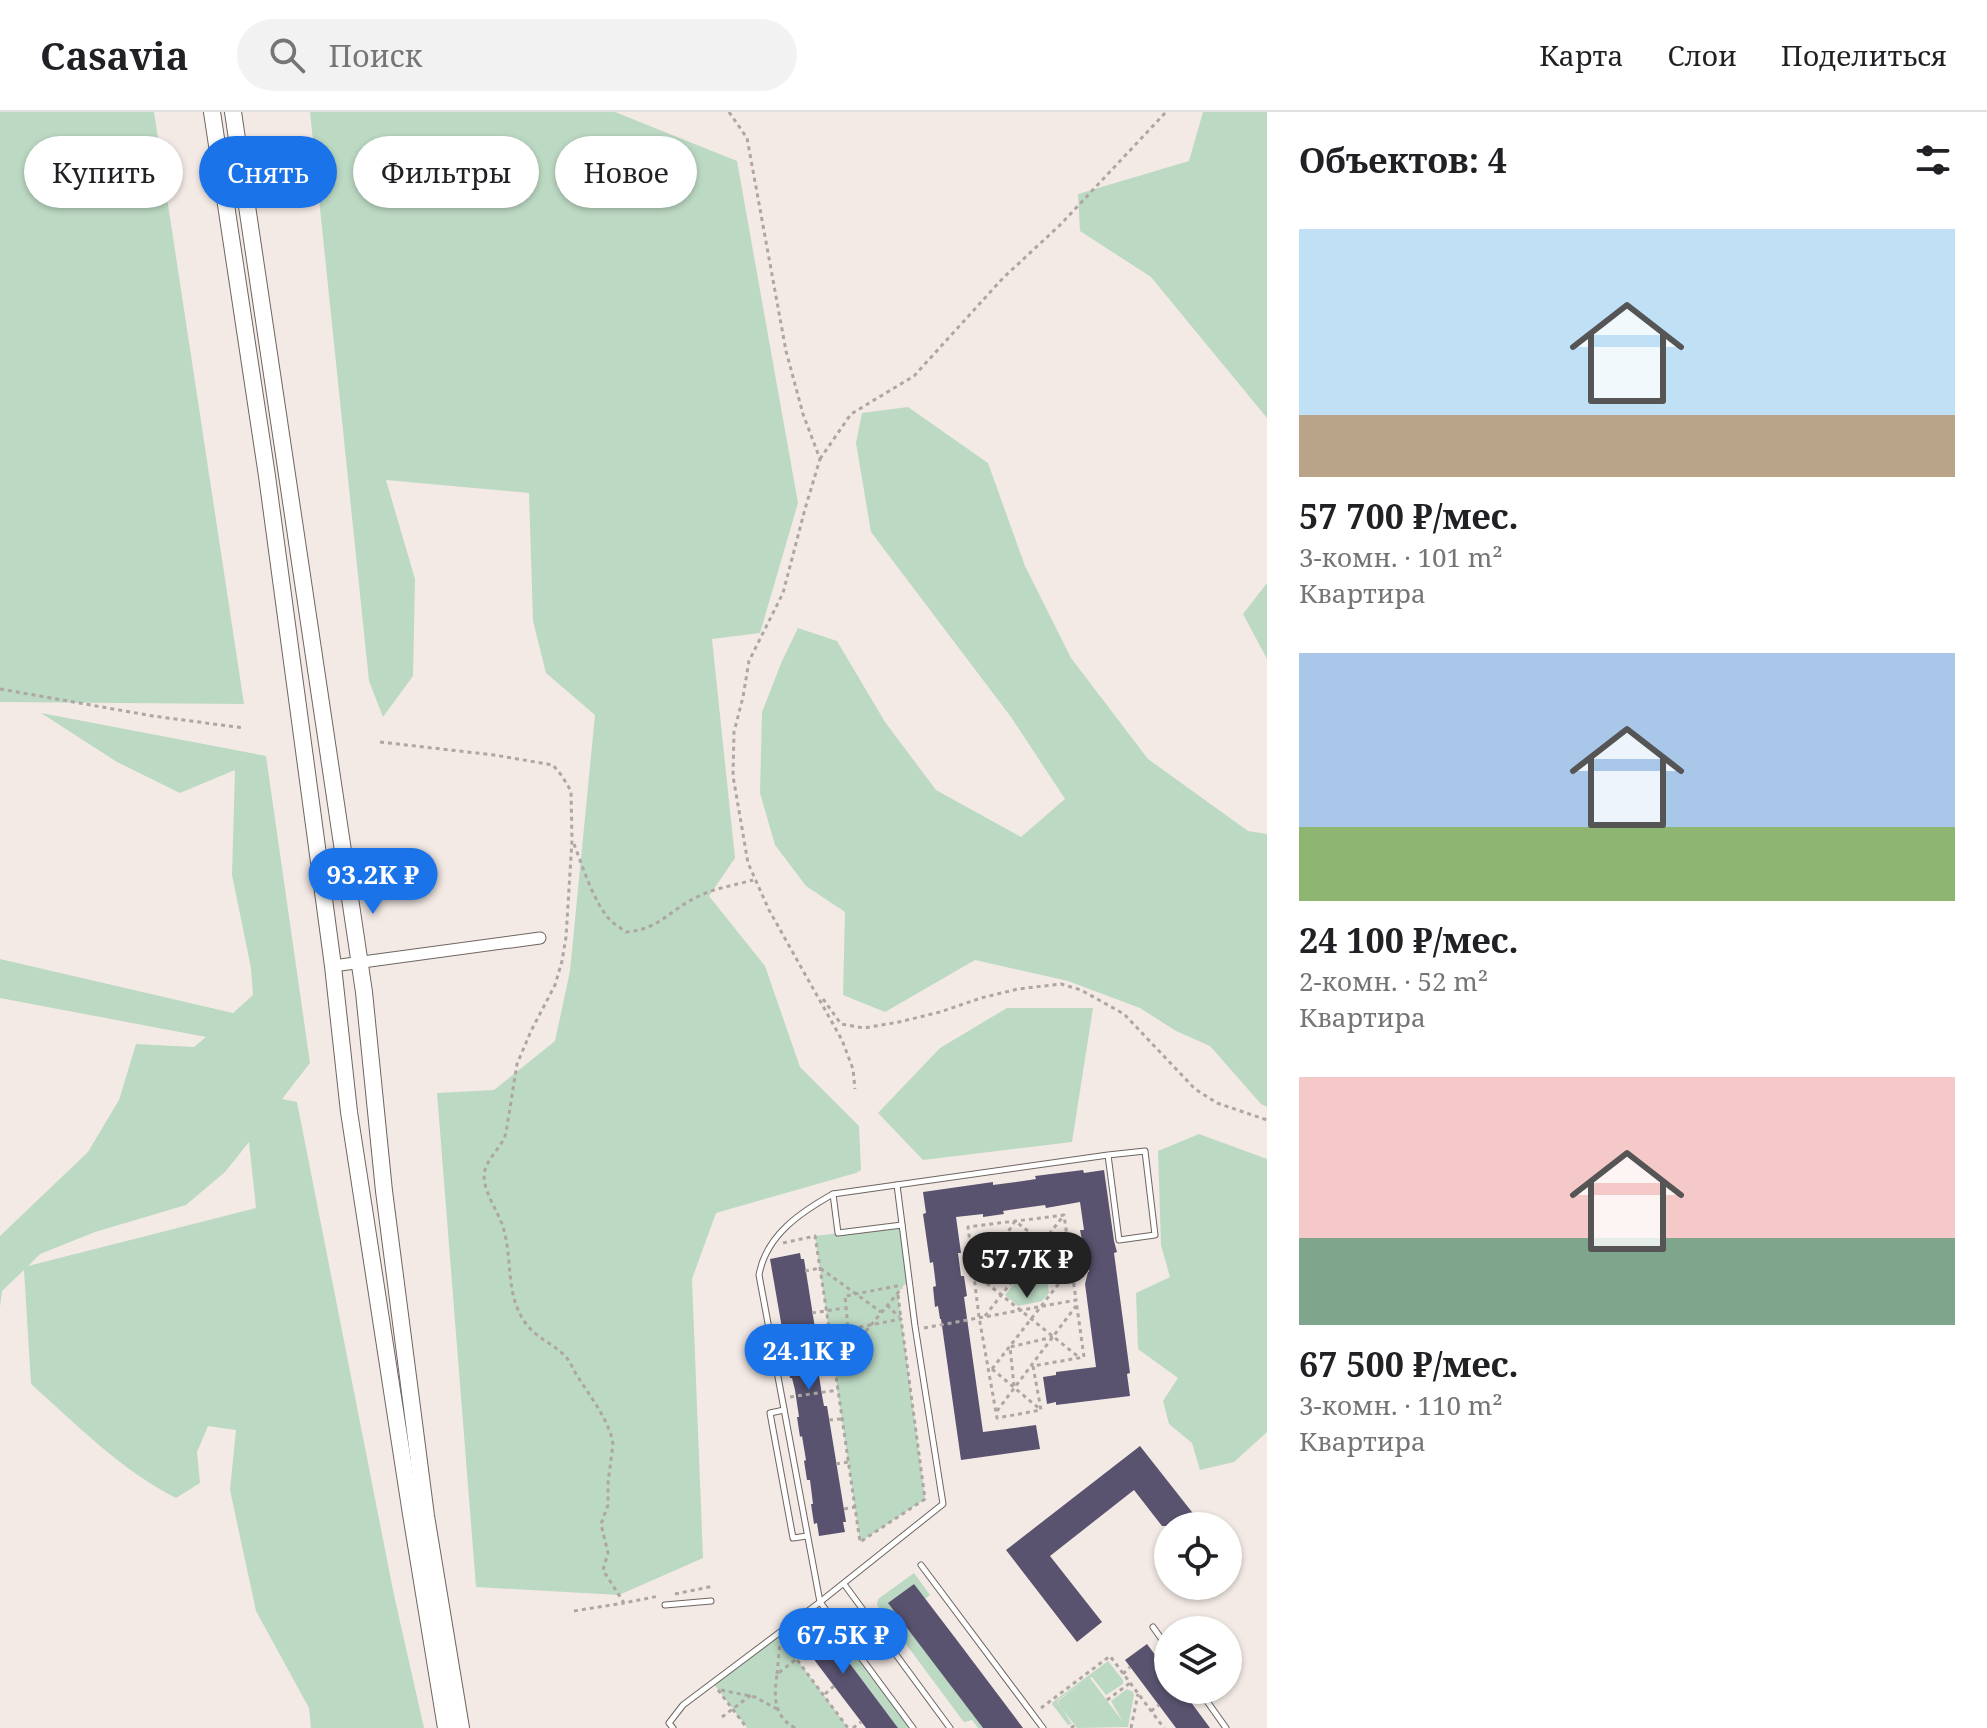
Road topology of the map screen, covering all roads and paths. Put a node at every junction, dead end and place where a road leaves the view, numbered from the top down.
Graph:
1 (212, 112) edge
2 (233, 112) edge
3 (729, 112) edge
4 (1166, 112) edge
5 (820, 459) junction
6 (0, 689) edge
7 (244, 728) dead end
8 (380, 742) dead end
9 (572, 840) junction
10 (755, 879) junction
11 (540, 938) dead end
12 (360, 963) junction
13 (333, 966) junction
14 (816, 990) junction
15 (855, 1089) dead end
16 (1267, 1120) edge
17 (1108, 1155) junction
18 (897, 1185) junction
19 (833, 1194) junction
20 (1064, 1215) junction
21 (1015, 1221) junction
22 (902, 1225) junction
23 (1043, 1243) junction
24 (769, 1247) junction
25 (996, 1251) junction
26 (972, 1255) junction
27 (1071, 1266) junction
28 (820, 1268) junction
29 (1022, 1270) junction
30 (805, 1271) dead end
31 (974, 1273) junction
32 (898, 1292) junction
33 (855, 1294) junction
34 (1002, 1296) junction
35 (1076, 1300) junction
36 (887, 1305) junction
37 (1042, 1306) junction
38 (1076, 1306) junction
39 (846, 1308) junction
40 (1019, 1310) junction
41 (826, 1311) junction
42 (881, 1312) junction
43 (812, 1313) dead end
44 (982, 1317) junction
45 (901, 1319) junction
46 (1031, 1320) junction
47 (871, 1324) junction
48 (848, 1329) junction
49 (916, 1330) junction
50 (829, 1333) junction
51 (1053, 1337) junction
52 (1010, 1347) junction
53 (850, 1350) junction
54 (832, 1355) junction
55 (819, 1356) dead end
56 (1080, 1358) junction
57 (988, 1366) junction
58 (1033, 1366) junction
59 (835, 1369) junction
60 (992, 1369) junction
61 (1015, 1389) junction
62 (838, 1390) junction
63 (782, 1399) junction
64 (784, 1410) junction
65 (1041, 1410) junction
66 (996, 1412) junction
67 (842, 1418) junction
68 (829, 1420) dead end
69 (848, 1462) junction
70 (836, 1464) dead end
71 (855, 1507) junction
72 (844, 1509) dead end
73 (807, 1536) junction
74 (921, 1565) dead end
75 (844, 1584) junction
76 (619, 1595) dead end
77 (711, 1601) dead end
78 (820, 1602) junction
79 (624, 1603) dead end
80 (665, 1605) dead end
81 (574, 1611) dead end
82 (807, 1651) dead end
83 (796, 1659) junction
84 (1130, 1667) dead end
85 (777, 1674) junction
86 (1123, 1674) junction
87 (713, 1683) junction
88 (1130, 1683) junction
89 (834, 1686) dead end
90 (718, 1690) junction
91 (1138, 1694) junction
92 (751, 1695) junction
93 (823, 1695) junction
94 (1107, 1700) dead end
95 (1209, 1704) edge
96 (1159, 1705) dead end
97 (733, 1709) junction
98 (777, 1709) junction
99 (1151, 1711) junction
100 (1032, 1714) junction
101 (722, 1717) dead end
102 (861, 1722) dead end
103 (671, 1726) edge
104 (446, 1728) edge
105 (461, 1728) edge
106 (747, 1728) edge
107 (793, 1728) edge
108 (851, 1728) edge
109 (913, 1728) edge
110 (950, 1728) edge
111 (1043, 1728) edge
112 (1130, 1728) edge
113 (1164, 1728) edge
114 (1226, 1728) edge

1 - 13 main road
2 - 12 main road
3 - 5 path
4 - 5 path
5 - 10 path
6 - 7 path
8 - 9 path
9 - 10 path
9 - 76 path
10 - 14 path
11 - 12 street
12 - 13 street
12 - 105 main road
13 - 104 main road
14 - 15 path
14 - 16 path
17 - 17 lane
17 - 18 lane
18 - 19 lane
18 - 22 lane
19 - 22 lane
19 - 24 lane
20 - 21 path
20 - 23 path
20 - 27 path
21 - 23 path
21 - 25 path
21 - 26 path
22 - 49 lane
23 - 25 path
23 - 27 path
23 - 29 path
24 - 28 path
24 - 63 lane
25 - 26 path
25 - 29 path
26 - 31 path
27 - 35 path
27 - 37 path
28 - 30 path
28 - 33 path
28 - 41 path
29 - 34 path
31 - 34 path
31 - 44 path
32 - 33 path
32 - 36 path
32 - 45 path
33 - 39 path
33 - 42 path
34 - 40 path
34 - 44 path
35 - 37 path
35 - 38 path
36 - 42 path
36 - 45 path
37 - 40 path
37 - 46 path
38 - 51 path
38 - 56 path
39 - 41 path
39 - 48 path
40 - 44 path
40 - 46 path
41 - 43 path
41 - 50 path
42 - 47 path
44 - 49 path
44 - 57 path
45 - 47 path
45 - 71 path
46 - 51 path
46 - 52 path
47 - 48 path
47 - 53 path
48 - 50 path
48 - 53 path
49 - 75 lane
50 - 54 path
51 - 52 path
51 - 56 path
51 - 58 path
52 - 60 path
52 - 61 path
53 - 59 path
54 - 55 path
54 - 59 path
56 - 58 path
57 - 60 path
57 - 66 path
58 - 61 path
58 - 65 path
59 - 62 path
60 - 61 path
61 - 65 path
61 - 66 path
62 - 63 path
62 - 67 path
63 - 64 lane
64 - 73 lane
64 - 73 lane
65 - 66 path
67 - 68 path
67 - 69 path
69 - 70 path
69 - 71 path
71 - 72 path
73 - 78 lane
74 - 100 lane
75 - 78 lane
75 - 110 lane
77 - 80 lane
78 - 87 lane
78 - 109 lane
79 - 81 path
82 - 83 path
83 - 85 path
83 - 85 path
83 - 93 path
84 - 86 path
85 - 98 path
86 - 88 path
86 - 100 path
87 - 90 path
87 - 103 lane
88 - 91 path
88 - 94 path
89 - 93 path
90 - 92 path
90 - 97 path
91 - 99 path
91 - 112 path
92 - 97 path
92 - 98 path
93 - 108 path
95 - 114 lane
96 - 99 path
97 - 101 path
97 - 106 path
98 - 107 path
99 - 113 path
100 - 111 lane
102 - 108 path

